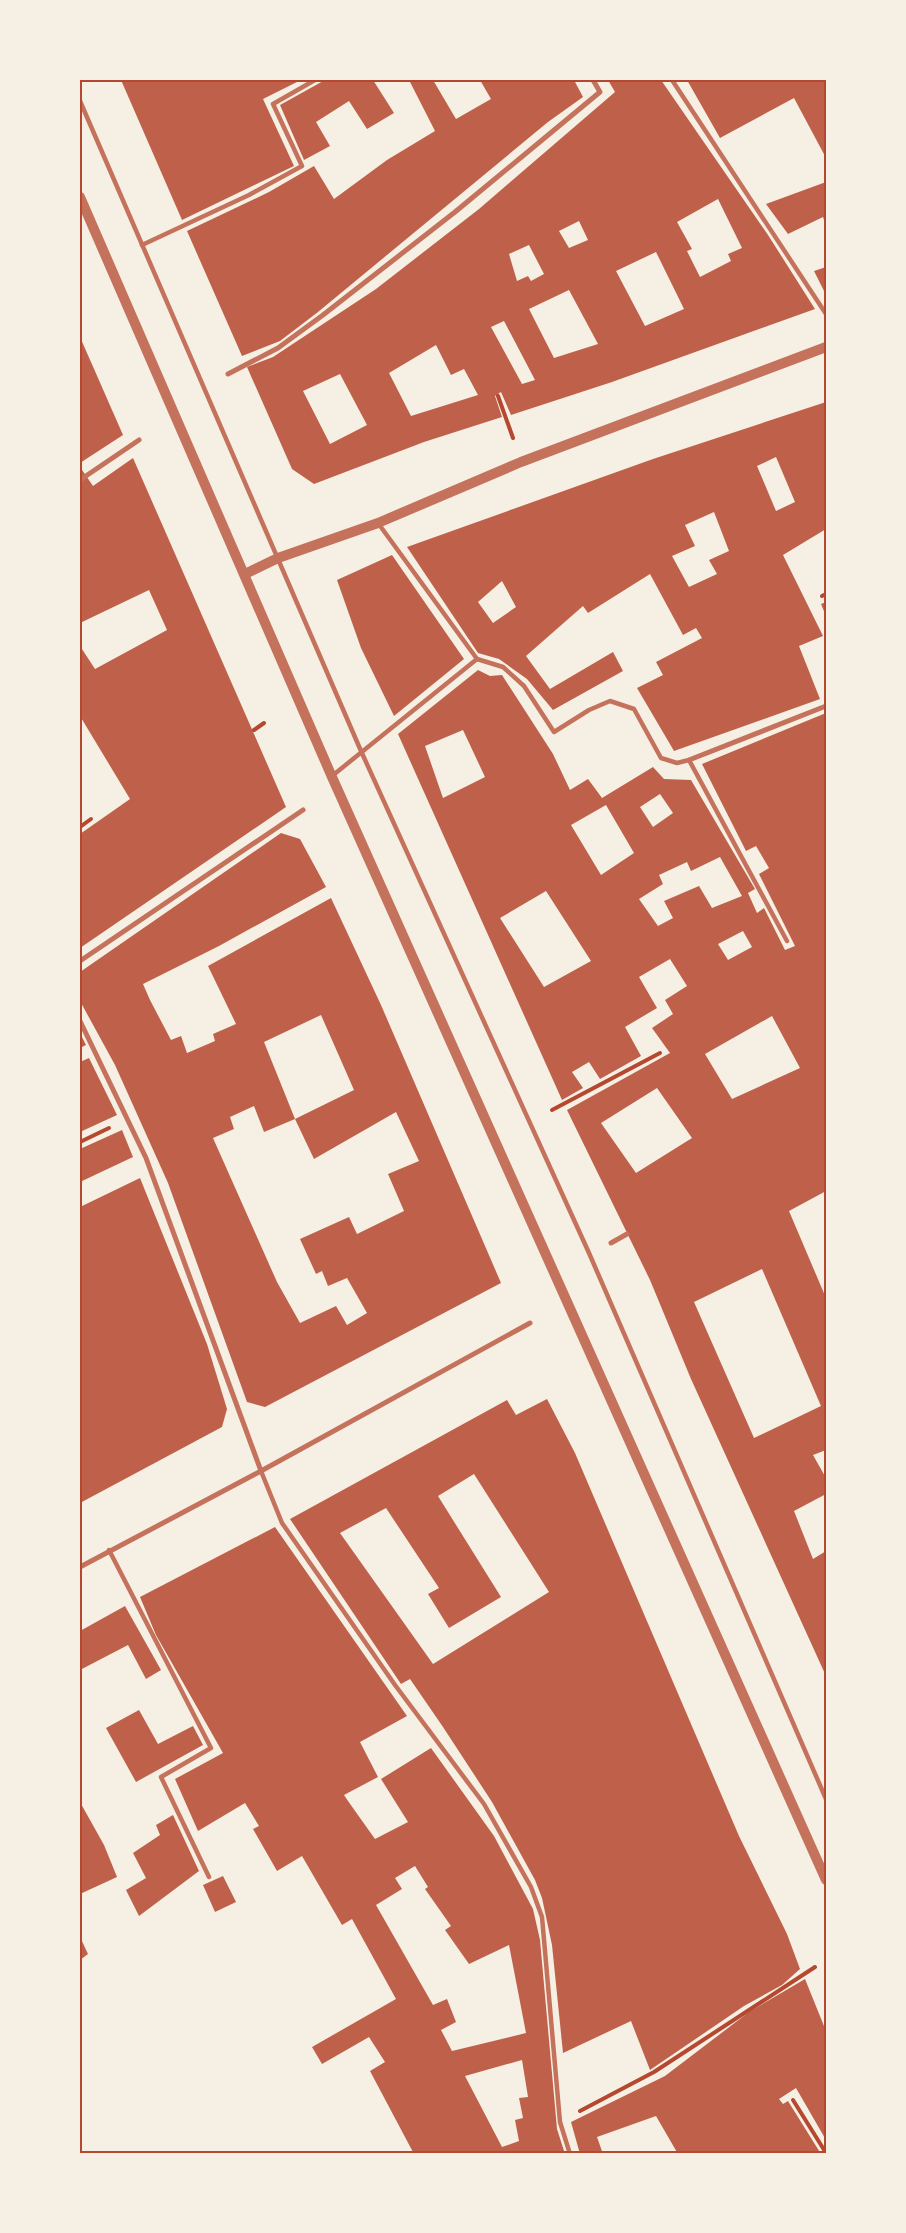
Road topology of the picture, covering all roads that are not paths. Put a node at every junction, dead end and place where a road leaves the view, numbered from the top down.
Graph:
1 (315, 80) edge
2 (594, 80) edge
3 (672, 80) edge
4 (80, 101) edge
5 (80, 197) edge
6 (142, 245) junction
7 (826, 314) edge
8 (826, 347) edge
9 (228, 374) dead end
10 (139, 440) dead end
11 (80, 480) edge
12 (378, 523) junction
13 (278, 558) junction
14 (245, 574) junction
15 (477, 659) junction
16 (826, 706) edge
17 (361, 751) junction
18 (689, 760) junction
19 (332, 777) junction
20 (303, 810) dead end
21 (787, 941) dead end
22 (80, 961) edge
23 (80, 1021) edge
24 (627, 1234) dead end
25 (611, 1243) dead end
26 (530, 1323) dead end
27 (261, 1471) junction
28 (109, 1550) junction
29 (80, 1567) edge
30 (826, 1799) edge
31 (209, 1877) dead end
32 (826, 1880) edge
33 (570, 2154) edge

1 - 6 lane
2 - 9 street
3 - 7 lane
4 - 6 lane
5 - 14 street
6 - 13 lane
8 - 12 street
10 - 11 street
12 - 13 street
12 - 15 lane
13 - 14 street
13 - 17 lane
14 - 19 street
15 - 17 lane
15 - 18 lane
16 - 18 street
17 - 19 lane
17 - 30 lane
18 - 21 lane
19 - 32 street
20 - 22 street
23 - 27 street
24 - 25 street
26 - 27 street
27 - 28 street
27 - 33 lane
28 - 29 street
28 - 31 lane

